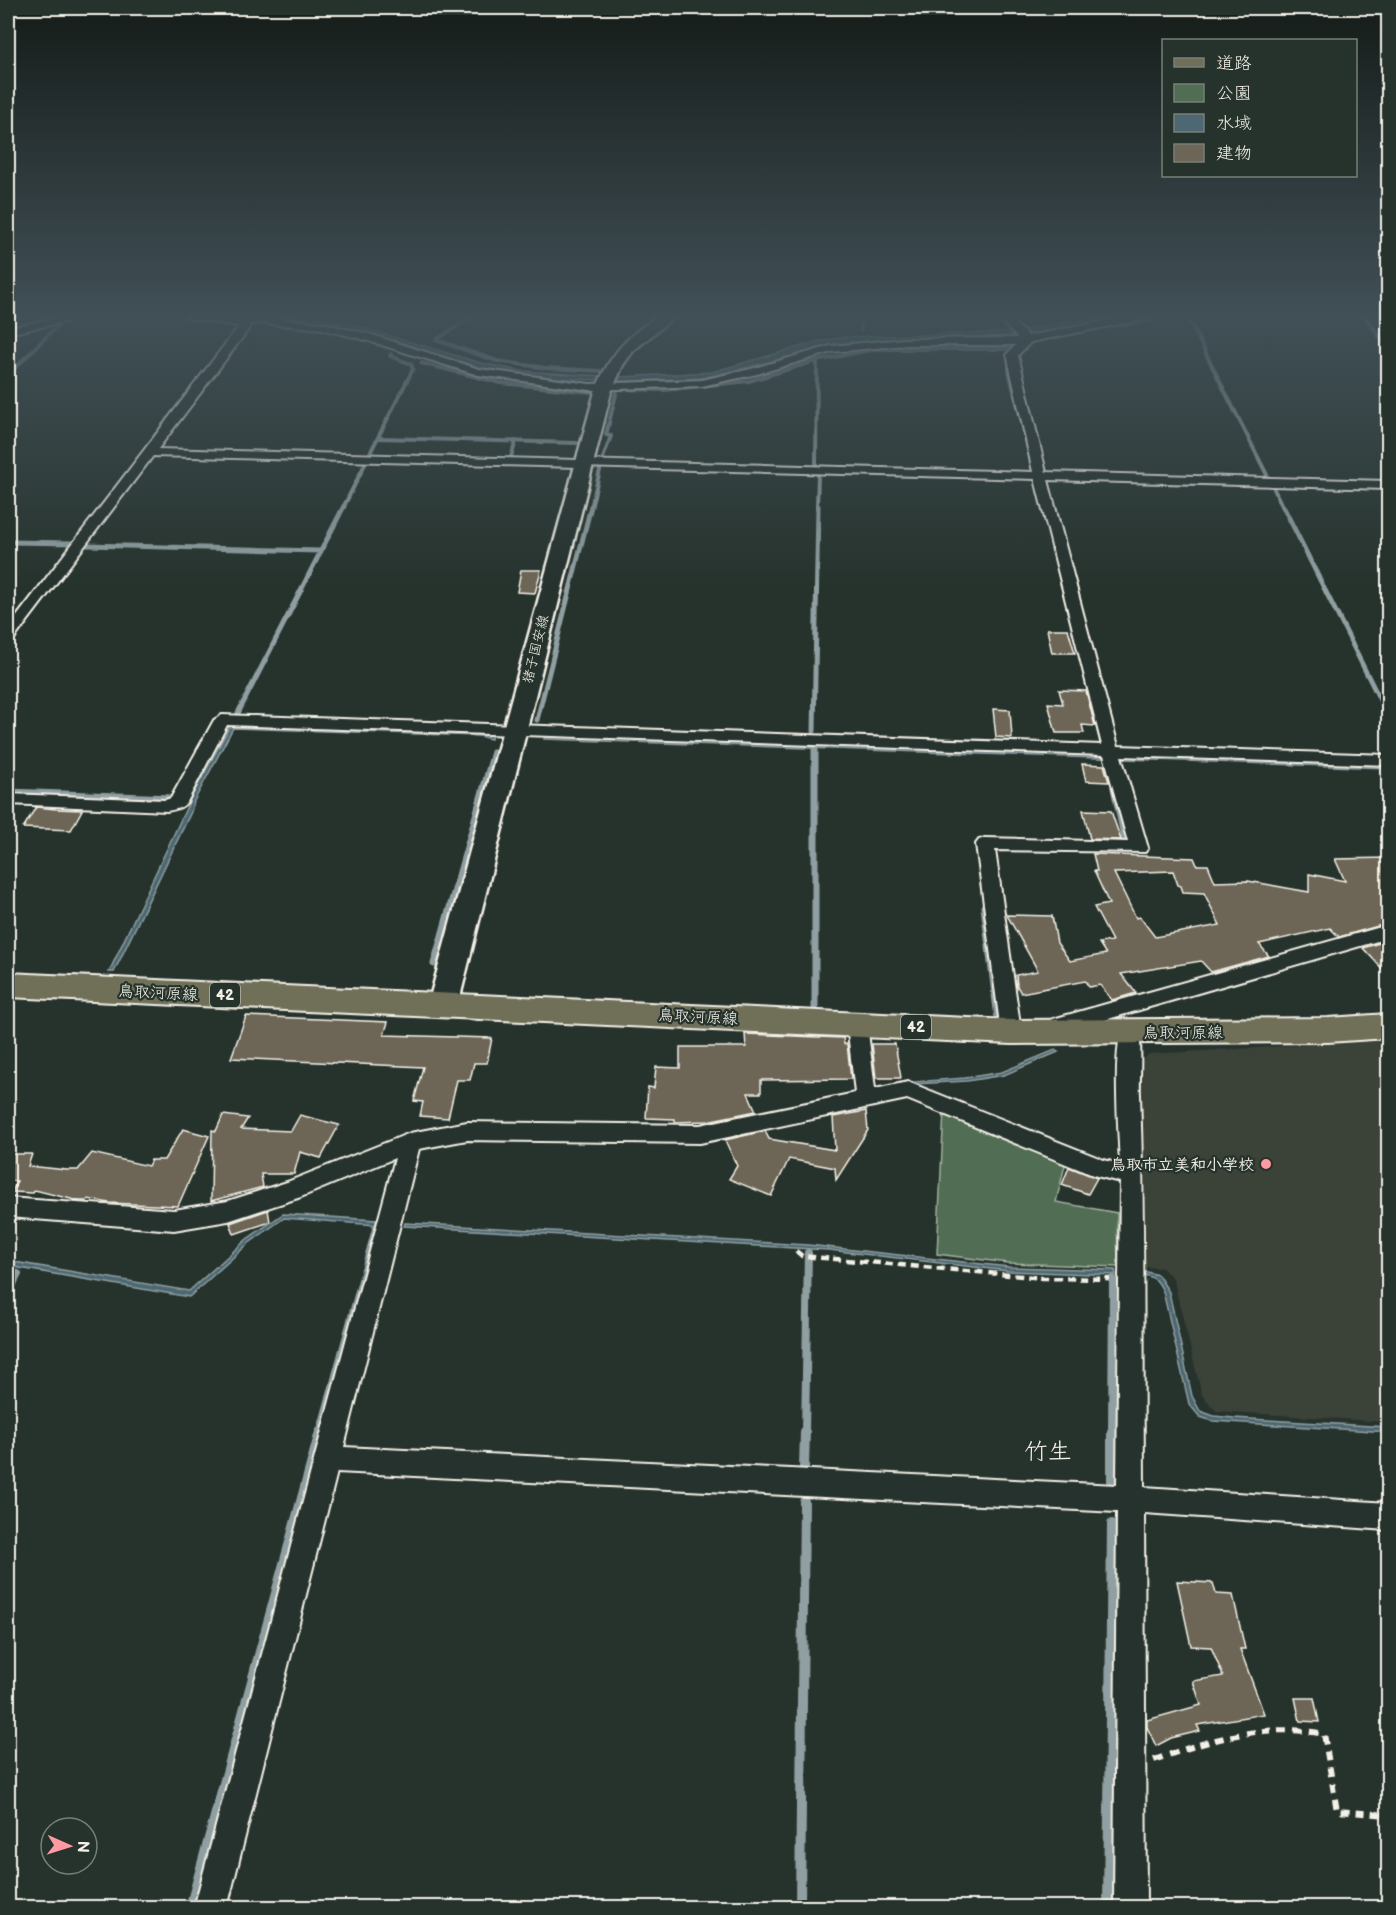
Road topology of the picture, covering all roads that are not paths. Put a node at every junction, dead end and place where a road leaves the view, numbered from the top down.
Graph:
1 (185, 405) edge
2 (600, 405) edge
3 (1023, 405) edge
4 (149, 452) junction
5 (583, 464) junction
6 (1041, 476) junction
7 (1389, 485) edge
8 (8, 637) edge
9 (515, 730) junction
10 (1111, 750) junction
11 (1389, 760) edge
12 (8, 799) edge
13 (1389, 932) edge
14 (8, 985) edge
15 (443, 1005) junction
16 (857, 1024) junction
17 (1389, 1026) edge
18 (1022, 1033) junction
19 (1130, 1033) junction
20 (866, 1099) junction
21 (410, 1142) junction
22 (1131, 1175) junction
23 (8, 1207) edge
24 (327, 1459) junction
25 (1130, 1499) junction
26 (1389, 1516) edge
27 (210, 1908) edge
28 (1130, 1908) edge

1 - 4 street
2 - 5 main road, 猪子国安線
3 - 6 street
4 - 5 street
4 - 8 street
5 - 6 street
5 - 9 main road, 猪子国安線
6 - 7 street
6 - 10 street
9 - 10 street
9 - 12 street
9 - 15 main road, 猪子国安線
10 - 11 street
10 - 18 street
13 - 18 street
14 - 15 main road, 鳥取河原線 / 42
15 - 16 main road, 鳥取河原線 / 42
16 - 18 main road, 鳥取河原線 / 42
16 - 20 street
17 - 19 main road, 鳥取河原線 / 42
18 - 19 main road, 鳥取河原線 / 42
19 - 22 street
20 - 21 street
20 - 22 street
21 - 23 street
21 - 24 street
22 - 25 street
24 - 25 street
24 - 27 street
25 - 26 street
25 - 28 street

